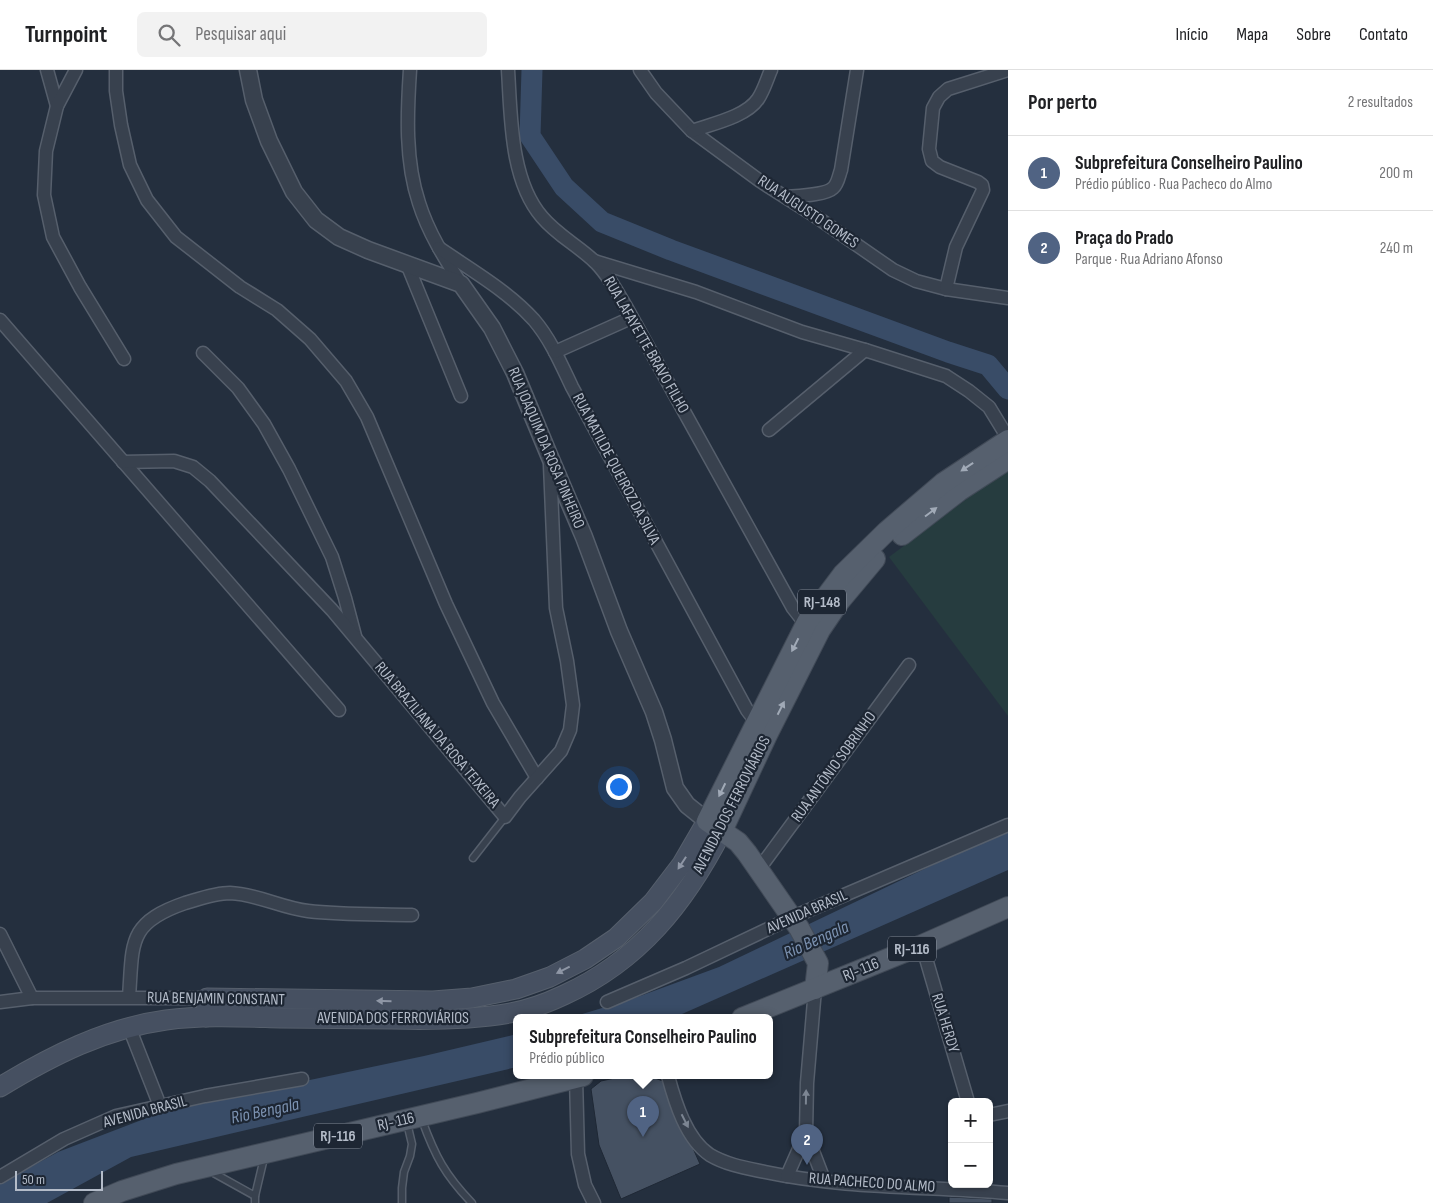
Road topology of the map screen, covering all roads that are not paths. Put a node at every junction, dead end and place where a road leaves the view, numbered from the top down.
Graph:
1 (47, 70) edge
2 (76, 70) edge
3 (116, 70) edge
4 (248, 70) edge
5 (410, 70) edge
6 (508, 70) edge
7 (640, 70) edge
8 (771, 70) edge
9 (857, 70) edge
10 (1008, 70) edge
11 (57, 106) junction
12 (692, 131) junction
13 (786, 197) junction
14 (439, 248) junction
15 (594, 261) junction
16 (407, 264) junction
17 (461, 284) junction
18 (946, 289) junction
19 (1008, 298) edge
20 (631, 318) junction
21 (0, 320) edge
22 (865, 350) junction
23 (555, 352) junction
24 (203, 353) dead end
25 (124, 359) dead end
26 (461, 396) dead end
27 (769, 430) dead end
28 (1008, 439) edge
29 (550, 454) junction
30 (1008, 459) edge
31 (123, 462) junction
32 (814, 626) junction
33 (355, 638) junction
34 (909, 665) dead end
35 (339, 710) dead end
36 (761, 729) junction
37 (537, 778) junction
38 (505, 817) junction
39 (1008, 825) edge
40 (715, 826) junction
41 (473, 858) dead end
42 (759, 869) junction
43 (1008, 907) edge
44 (412, 915) dead end
45 (796, 922) junction
46 (0, 934) edge
47 (922, 945) junction
48 (815, 989) junction
49 (129, 997) junction
50 (32, 998) junction
51 (207, 998) junction
52 (0, 1002) edge
53 (607, 1002) dead end
54 (752, 1014) edge
55 (206, 1017) junction
56 (129, 1027) junction
57 (302, 1079) dead end
58 (571, 1079) edge
59 (579, 1079) edge
60 (669, 1079) edge
61 (0, 1087) edge
62 (967, 1098) edge
63 (160, 1106) junction
64 (1008, 1110) edge
65 (993, 1114) edge
66 (413, 1118) junction
67 (806, 1133) junction
68 (265, 1153) junction
69 (204, 1167) junction
70 (787, 1176) junction
71 (0, 1177) edge
72 (824, 1180) junction
73 (948, 1187) edge
74 (974, 1188) edge
75 (1008, 1193) edge
76 (255, 1199) edge
77 (94, 1203) edge
78 (402, 1203) edge
79 (472, 1203) edge
80 (594, 1203) edge

1 - 11 street
2 - 11 street
3 - 37 street
4 - 16 street
5 - 14 street, RUA JOAQUIM DA ROSA PINHEIRO
6 - 15 street, RUA LAFAYETTE BRAVO FILHO
7 - 12 street, RUA AUGUSTO GOMES
8 - 12 street
9 - 13 street
10 - 18 street
11 - 25 street
12 - 13 street, RUA AUGUSTO GOMES
13 - 18 street, RUA AUGUSTO GOMES
14 - 17 street, RUA JOAQUIM DA ROSA PINHEIRO
14 - 23 street, RUA MATILDE QUEIROZ DA SILVA
15 - 20 street, RUA LAFAYETTE BRAVO FILHO
15 - 22 street
16 - 17 street
16 - 26 street
17 - 29 street, RUA JOAQUIM DA ROSA PINHEIRO
18 - 19 street, RUA AUGUSTO GOMES
20 - 23 street
20 - 32 street, RUA LAFAYETTE BRAVO FILHO
21 - 31 street
22 - 27 street
22 - 28 street
23 - 36 street, RUA MATILDE QUEIROZ DA SILVA
24 - 33 street
28 -> 32 main road, RJ-148
29 - 37 street, RUA BRAZILIANA DA ROSA TEIXEIRA
29 - 40 street, RUA JOAQUIM DA ROSA PINHEIRO
32 -> 30 main road, RJ-148
31 - 33 street, RUA BRAZILIANA DA ROSA TEIXEIRA
31 - 35 street
32 - 36 main road, RJ-148
33 - 38 street, RUA BRAZILIANA DA ROSA TEIXEIRA
34 - 42 street, RUA ANTÔNIO SOBRINHO
36 - 40 main road, AVENIDA DOS FERROVIÁRIOS / RJ-148
37 - 38 street, RUA BRAZILIANA DA ROSA TEIXEIRA
38 - 41 lane
39 - 45 street, AVENIDA BRASIL
40 - 42 main road
40 -> 51 main road, RUA BENJAMIN CONSTANT / RJ-148
40 - 55 main road, AVENIDA DOS FERROVIÁRIOS / RJ-148
42 - 45 main road
43 - 47 main road, RJ- 116 / RJ-116
44 - 49 street
45 - 48 main road
45 - 53 street, AVENIDA BRASIL
46 - 50 street
47 - 48 main road, RJ- 116 / RJ-116
47 - 62 street, RUA HERDY
48 - 54 main road, RJ- 116 / RJ-116
67 -> 48 street
49 - 50 street, RUA BENJAMIN CONSTANT
49 - 51 street, RUA BENJAMIN CONSTANT
50 - 52 street, RUA BENJAMIN CONSTANT
51 - 55 main road
55 - 56 main road, AVENIDA DOS FERROVIÁRIOS / RJ-148
56 - 61 main road, AVENIDA DOS FERROVIÁRIOS / RJ-148
56 - 63 street
57 - 63 street, AVENIDA BRASIL
58 - 66 main road, RJ- 116 / RJ-116
59 - 80 street
60 -> 70 street, RUA PACHECO DO ALMO
63 - 71 street, AVENIDA BRASIL
64 - 65 street
66 - 68 main road, RJ- 116 / RJ-116
66 - 78 lane
66 - 79 lane
67 - 70 street
67 - 72 street
68 - 69 main road, RJ- 116 / RJ-116
68 - 76 lane
69 - 76 lane
69 - 77 main road, RJ- 116 / RJ-116
70 - 72 street, RUA PACHECO DO ALMO
72 - 73 street, RUA PACHECO DO ALMO
74 - 75 street, RUA PACHECO DO ALMO

